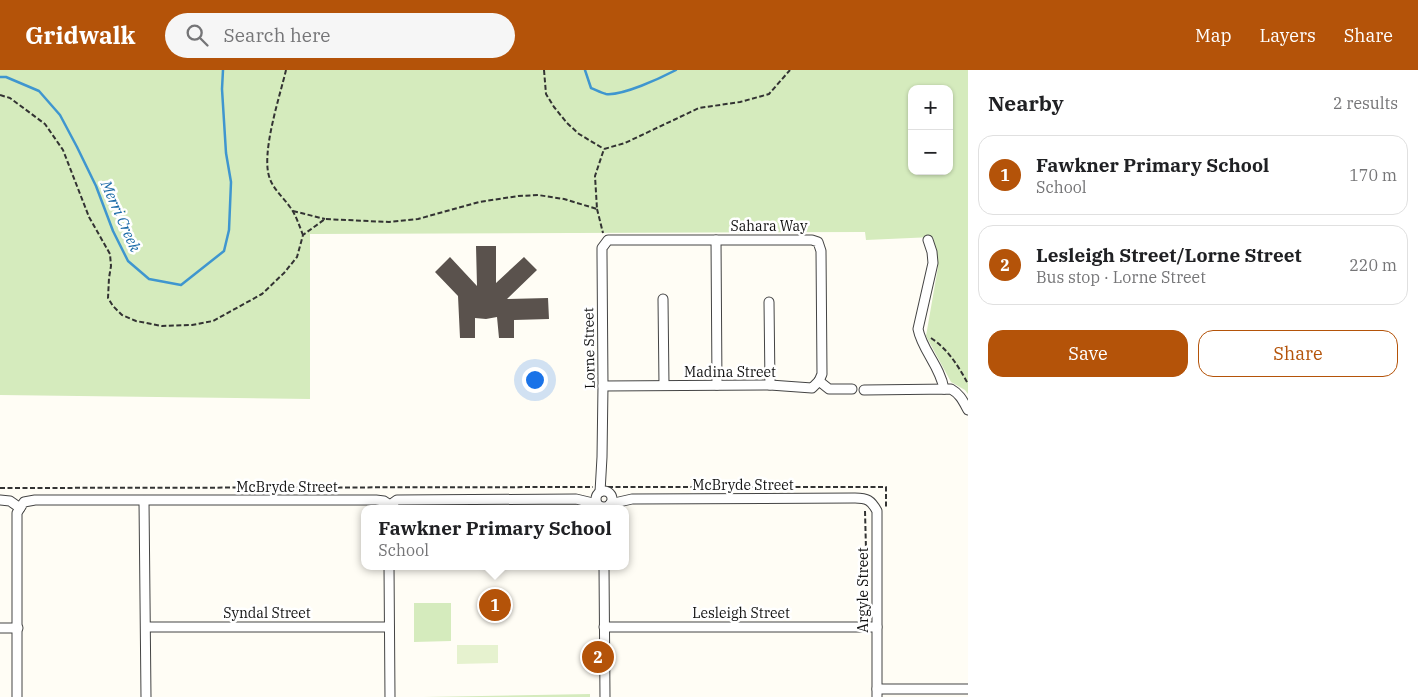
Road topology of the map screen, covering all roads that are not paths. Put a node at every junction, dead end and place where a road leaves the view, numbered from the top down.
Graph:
1 (608, 240) joint
2 (716, 240) junction
3 (928, 240) dead end
4 (663, 299) dead end
5 (769, 302) dead end
6 (819, 381) junction
7 (664, 385) junction
8 (717, 385) junction
9 (770, 385) junction
10 (604, 386) junction
11 (852, 389) dead end
12 (944, 389) junction
13 (864, 390) dead end
14 (968, 410) edge
15 (855, 498) joint
16 (0, 500) edge
17 (144, 501) junction
18 (604, 501) edge
19 (388, 505) edge
20 (392, 505) edge
21 (20, 508) junction
22 (389, 570) edge
23 (604, 570) edge
24 (146, 627) junction
25 (389, 627) junction
26 (604, 627) junction
27 (877, 627) junction
28 (0, 628) edge
29 (18, 628) junction
30 (968, 690) edge
31 (877, 693) edge
32 (17, 697) edge
33 (146, 697) edge
34 (390, 697) edge
35 (605, 697) edge

1 - 2 street, Sahara Way
1 - 10 street, Lorne Street
2 - 6 street, Sahara Way
2 - 8 street
3 - 12 street
4 - 7 street
5 - 9 street
6 - 9 street, Madina Street
6 - 11 street
7 - 8 street, Madina Street
7 - 10 street, Madina Street
8 - 9 street, Madina Street
10 - 18 street, Lorne Street
12 - 13 street
12 - 14 street
15 - 18 street, McBryde Street
15 - 27 street, Argyle Street
16 - 21 street
17 - 19 street, McBryde Street
17 - 21 street, McBryde Street
17 - 24 street
18 - 20 street, McBryde Street
21 - 29 street
22 - 25 street
23 - 26 street
24 - 25 street, Syndal Street
24 - 33 street
25 - 34 street
26 - 27 street, Lesleigh Street
26 - 35 street
27 - 31 street, Argyle Street
28 - 29 street
29 - 32 street
30 - 31 street

